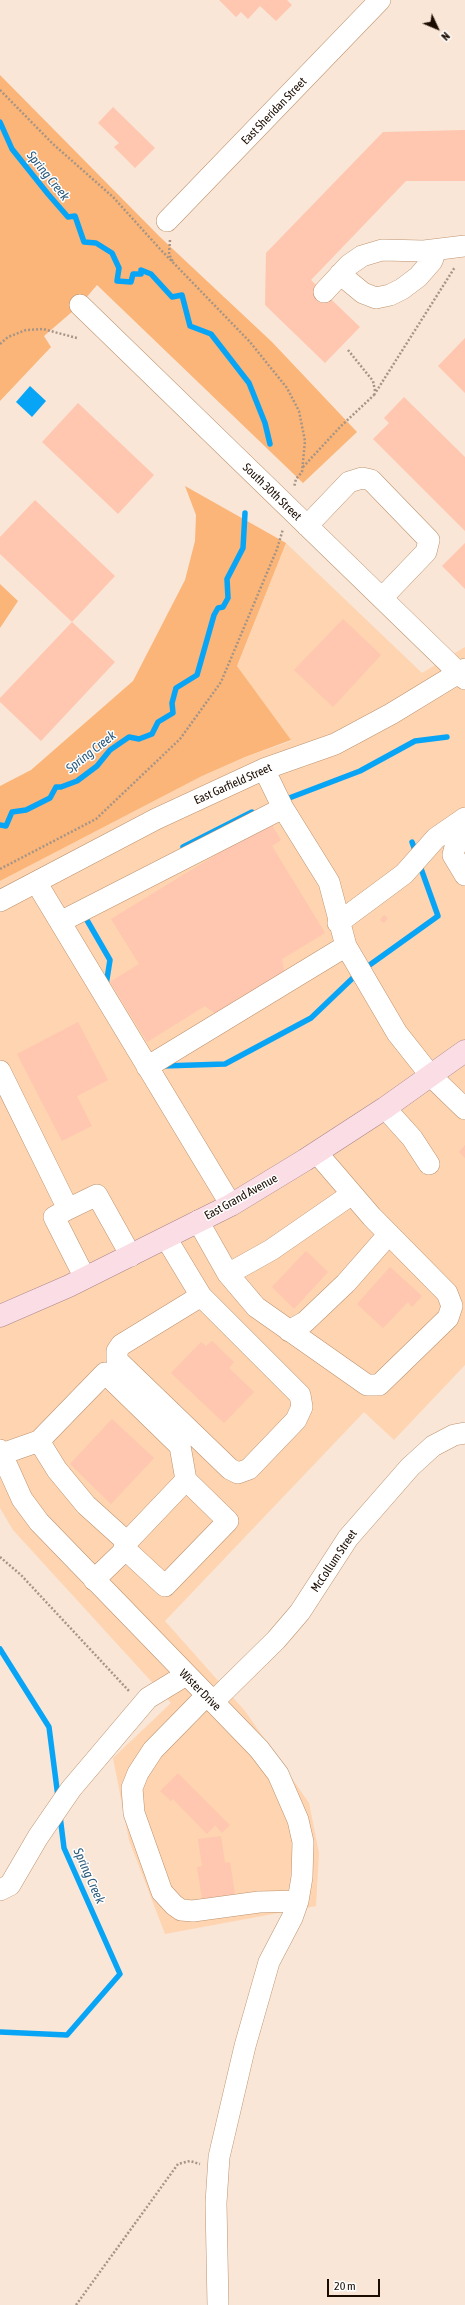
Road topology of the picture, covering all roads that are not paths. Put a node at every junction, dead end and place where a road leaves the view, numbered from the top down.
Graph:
1 (380, 0) edge
2 (167, 221) road end
3 (436, 250) junction
4 (461, 256) edge
5 (340, 274) junction
6 (324, 292) dead end
7 (80, 305) dead end
8 (307, 526) junction
9 (382, 598) junction
10 (463, 673) edge
11 (264, 768) junction
12 (283, 808) junction
13 (465, 818) edge
14 (465, 836) edge
15 (464, 872) edge
16 (36, 882) junction
17 (0, 901) edge
18 (60, 922) junction
19 (338, 923) junction
20 (346, 946) junction
21 (463, 1055) edge
22 (147, 1067) junction
23 (0, 1071) edge
24 (431, 1076) junction
25 (385, 1108) junction
26 (465, 1109) edge
27 (317, 1153) junction
28 (429, 1164) dead end
29 (352, 1194) junction
30 (231, 1205) junction
31 (68, 1209) junction
32 (198, 1222) junction
33 (389, 1234) junction
34 (166, 1238) junction
35 (131, 1256) junction
36 (228, 1274) junction
37 (85, 1278) junction
38 (201, 1296) junction
39 (0, 1316) edge
40 (289, 1331) junction
41 (465, 1433) edge
42 (39, 1441) junction
43 (1, 1452) edge
44 (186, 1480) junction
45 (126, 1545) junction
46 (94, 1580) junction
47 (186, 1675) junction
48 (210, 1699) junction
49 (0, 1890) edge
50 (298, 1901) junction
51 (218, 2305) edge

1 - 2 street, East Sheridan Street
3 - 4 street
3 - 5 street
3 - 5 street
5 - 6 street
7 - 8 street, South 30th Street
8 - 9 street, South 30th Street
8 - 9 street
9 - 10 street, South 30th Street
10 - 11 street, East Garfield Street
11 - 12 street
11 - 16 street, East Garfield Street
12 - 18 street
12 - 19 street
13 - 19 street
14 - 15 street
16 - 17 street, East Garfield Street
16 - 18 street
18 - 22 street
19 - 20 street
20 - 22 street
20 - 24 street
21 - 24 main road, East Grand Avenue
22 - 30 street
23 - 31 street
24 - 25 main road, East Grand Avenue
24 - 26 street
25 - 27 main road, East Grand Avenue
25 - 28 street
27 - 29 street
27 - 30 main road, East Grand Avenue
29 - 33 street
29 - 36 street
30 - 32 main road, East Grand Avenue
31 - 35 street
31 - 37 street
32 - 34 main road, East Grand Avenue
32 - 36 street
33 - 40 street
33 - 40 street
34 - 35 main road, East Grand Avenue
34 - 38 street
35 - 37 main road, East Grand Avenue
36 - 40 street
37 - 39 main road, East Grand Avenue
38 - 38 street
41 - 48 street, McCollum Street
42 - 43 street
42 - 44 street
42 - 45 street
43 - 46 street, Wister Drive
44 - 45 street
44 - 45 street
45 - 46 street
46 - 47 street, Wister Drive
47 - 48 street, Wister Drive
47 - 49 street
48 - 50 street, Wister Drive
48 - 50 street, McCollum Street
50 - 51 street, Wister Drive

